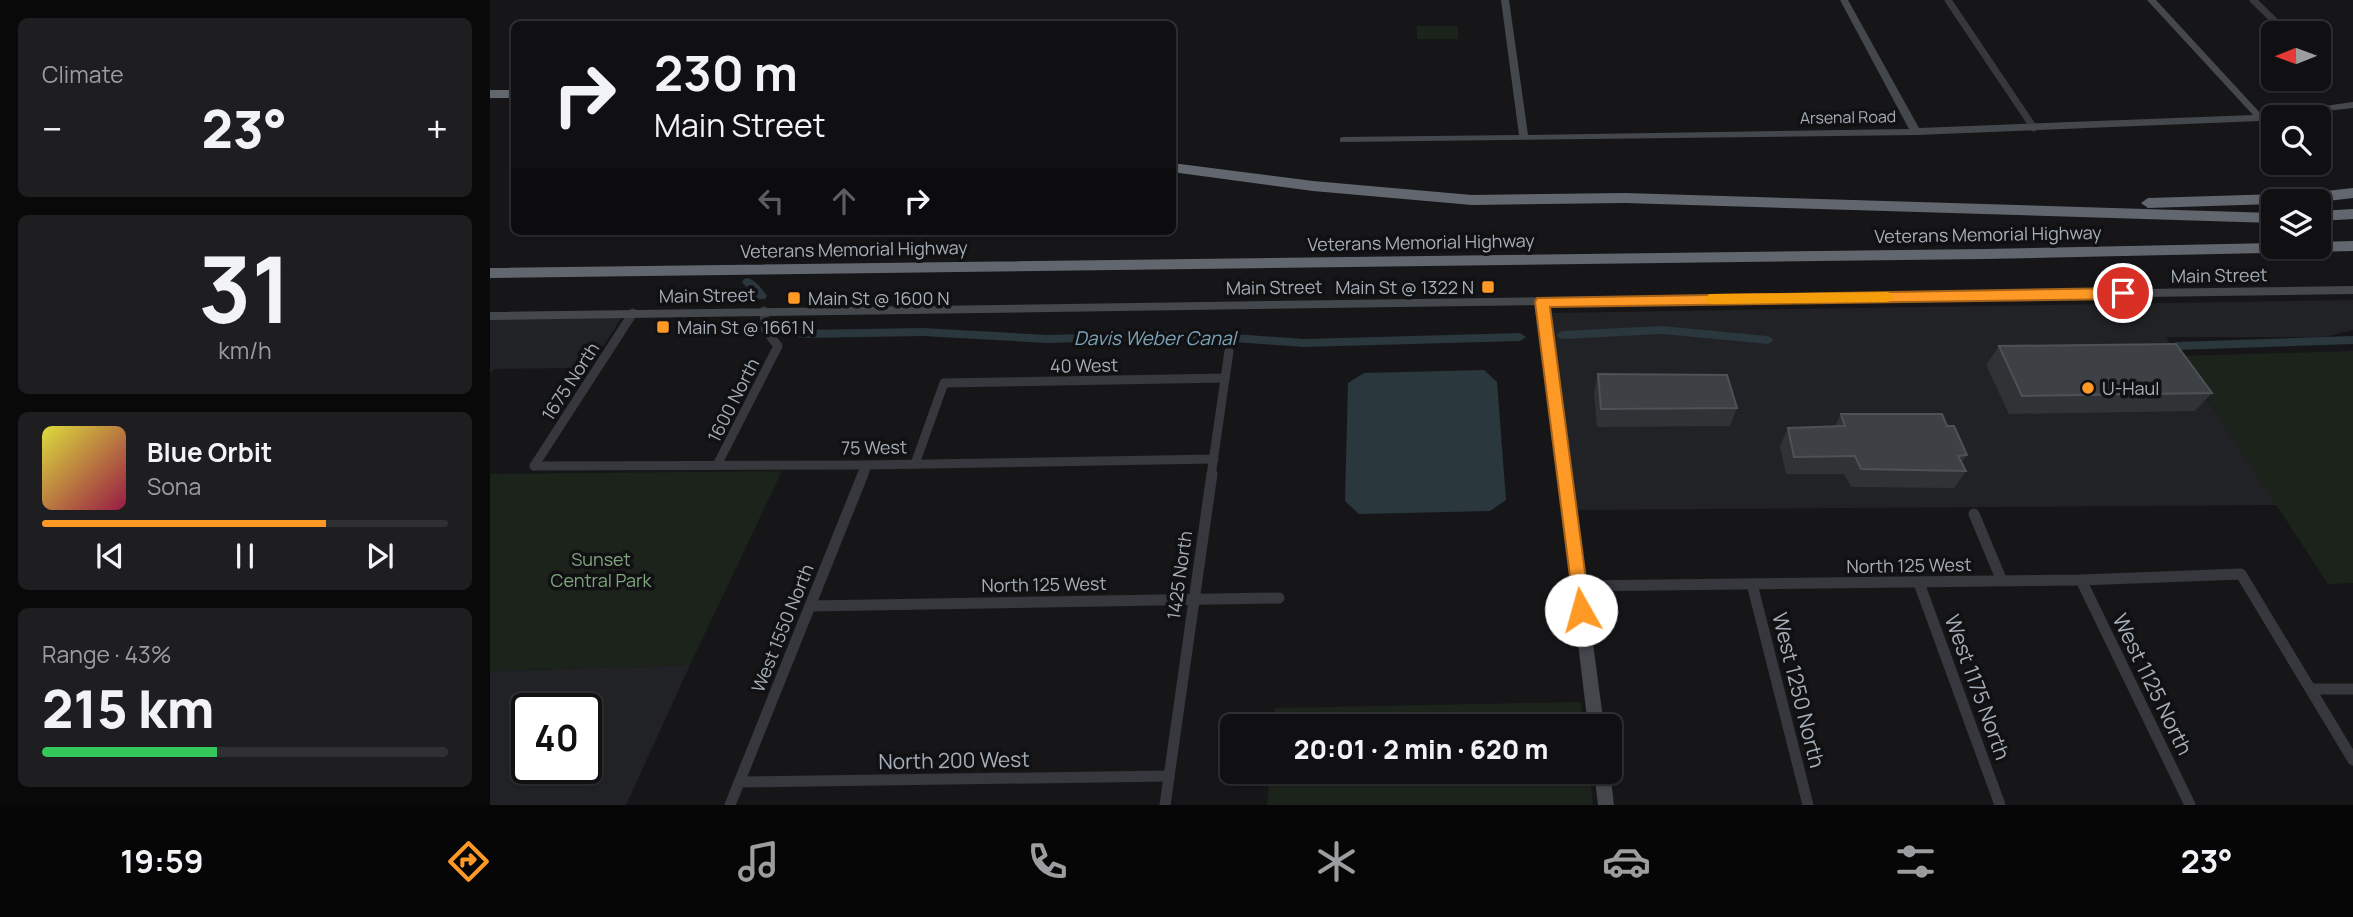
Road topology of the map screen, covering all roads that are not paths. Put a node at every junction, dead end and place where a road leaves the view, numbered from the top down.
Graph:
1 (1505, 0) edge
2 (1844, 0) edge
3 (1948, 0) edge
4 (2151, 0) edge
5 (2253, 0) edge
6 (2275, 21) edge
7 (2353, 105) edge
8 (2260, 118) junction
9 (2034, 128) junction
10 (1916, 132) junction
11 (1524, 137) junction
12 (1343, 140) dead end
13 (1176, 168) edge
14 (2353, 193) edge
15 (1924, 206) junction
16 (2353, 214) edge
17 (2331, 215) edge
18 (2261, 218) edge
19 (2353, 248) edge
20 (490, 273) edge
21 (2353, 290) edge
22 (1542, 302) junction
23 (764, 312) junction
24 (633, 313) junction
25 (490, 316) edge
26 (1229, 351) dead end
27 (1226, 378) junction
28 (1214, 458) junction
29 (867, 464) junction
30 (915, 464) junction
31 (717, 465) junction
32 (534, 466) joint
33 (1974, 514) dead end
34 (2081, 580) junction
35 (2002, 581) junction
36 (1919, 583) junction
37 (1752, 584) junction
38 (1578, 586) junction
39 (1279, 598) dead end
40 (1193, 599) junction
41 (810, 606) junction
42 (2311, 689) junction
43 (2353, 689) edge
44 (1594, 714) edge
45 (2353, 760) edge
46 (1169, 775) junction
47 (739, 782) junction
48 (1603, 784) edge
49 (730, 805) edge
50 (1165, 805) edge
51 (1606, 805) edge
52 (1808, 805) edge
53 (2000, 805) edge
54 (2190, 805) edge

1 - 11 street
2 - 10 street
3 - 9 street
4 - 8 street
5 - 6 street
7 - 8 street, Arsenal Road
8 - 9 street, Arsenal Road
9 - 10 street, Arsenal Road
10 - 11 street, Arsenal Road
11 - 12 street, Arsenal Road
13 - 15 highway, Veterans Memorial Highway
14 - 15 highway
15 - 18 highway, Veterans Memorial Highway
16 - 17 highway
19 - 20 highway, Veterans Memorial Highway
21 - 22 street, Main Street
22 - 23 street, Main Street
22 - 38 street
23 - 24 street, Main Street
23 - 31 street, 1600 North
24 - 25 main road, Main Street
24 - 32 street, 1675 North
26 - 27 street, 1425 North
27 - 28 street, 1425 North
27 - 30 street, 40 West
28 - 30 street, 75 West
28 - 40 street, 1425 North
29 - 30 street, 75 West
29 - 31 street, 75 West
29 - 41 street, West 1550 North
31 - 32 street, 75 West
33 - 35 street
34 - 35 street, North 125 West
34 - 42 street, North 125 West
34 - 54 street, West 1125 North
35 - 36 street, North 125 West
36 - 37 street, North 125 West
36 - 53 street, West 1175 North
37 - 38 street, North 125 West
37 - 52 street, West 1250 North
38 - 44 street
39 - 40 street, North 125 West
40 - 41 street, North 125 West
40 - 46 street, 1425 North
41 - 47 street, West 1550 North
42 - 43 street
42 - 45 street
46 - 47 street, North 200 West
46 - 50 street, 1425 North
47 - 49 street, West 1550 North
48 - 51 street

